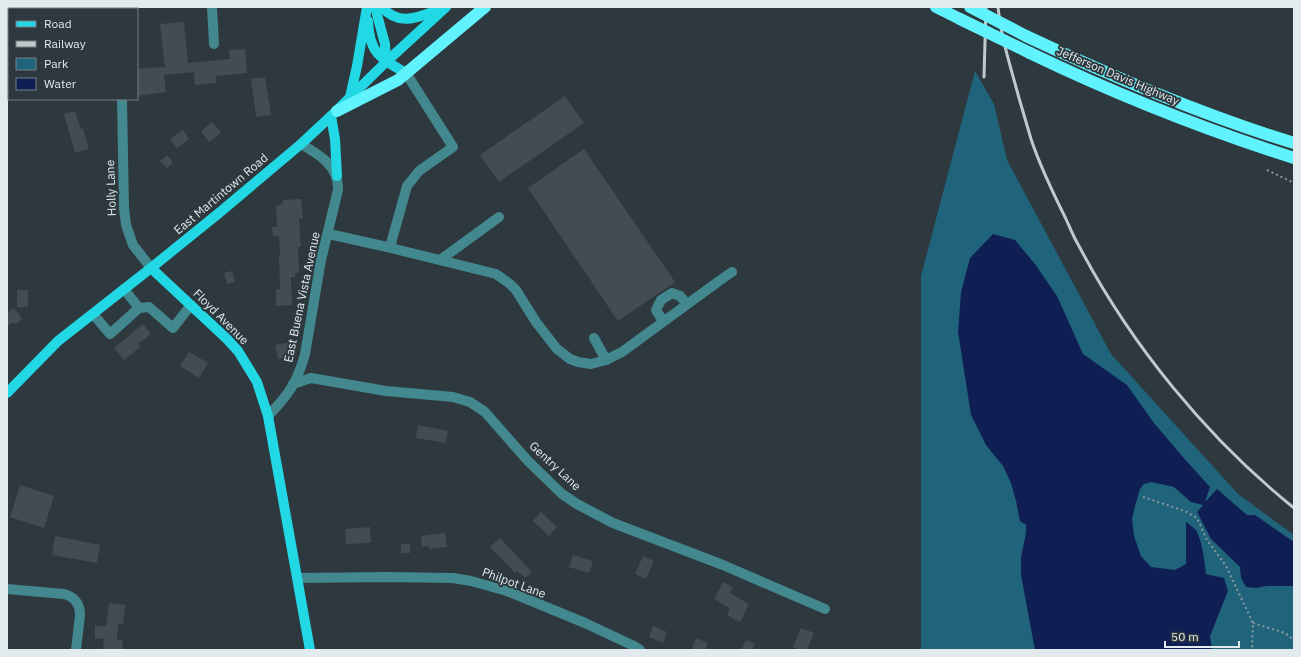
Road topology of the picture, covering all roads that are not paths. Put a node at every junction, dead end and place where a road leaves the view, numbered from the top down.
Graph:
1 (212, 7) edge
2 (368, 7) edge
3 (375, 7) edge
4 (382, 7) edge
5 (446, 7) edge
6 (486, 7) edge
7 (936, 7) edge
8 (970, 7) edge
9 (214, 44) dead end
10 (386, 62) junction
11 (406, 73) junction
12 (350, 98) junction
13 (122, 100) edge
14 (334, 114) junction
15 (1294, 143) edge
16 (301, 144) junction
17 (1294, 158) edge
18 (337, 176) junction
19 (499, 217) dead end
20 (329, 234) junction
21 (390, 247) junction
22 (440, 260) junction
23 (151, 268) junction
24 (732, 272) dead end
25 (124, 289) junction
26 (687, 304) junction
27 (191, 305) junction
28 (139, 308) junction
29 (93, 314) junction
30 (663, 321) junction
31 (594, 338) dead end
32 (606, 360) junction
33 (293, 384) junction
34 (7, 393) edge
35 (268, 416) junction
36 (298, 578) junction
37 (7, 589) edge
38 (824, 609) dead end
39 (76, 650) edge
40 (310, 650) edge
41 (640, 650) edge

1 - 9 street
2 - 10 main road
2 - 12 main road
3 - 10 main road
4 - 5 main road
5 - 10 main road, East Martintown Road
6 - 11 highway
7 - 17 highway, Jefferson Davis Highway, bridge
8 - 15 highway, Jefferson Davis Highway, bridge
10 - 11 main road
10 - 12 main road, East Martintown Road
11 - 14 highway
11 - 21 street
12 - 14 main road, East Martintown Road
13 - 23 street, Holly Lane
14 - 16 main road, East Martintown Road
14 - 18 main road
16 - 18 street
16 - 23 main road, East Martintown Road
18 - 20 street, East Buena Vista Avenue
19 - 22 street
20 - 21 street
20 - 33 street, East Buena Vista Avenue
21 - 22 street
22 - 32 street
23 - 25 main road, East Martintown Road
23 - 27 main road, Floyd Avenue
24 - 26 street
25 - 28 street
25 - 29 main road, East Martintown Road
26 - 30 street
26 - 30 street
27 - 28 street
27 - 35 main road, Floyd Avenue
28 - 29 street
29 - 34 main road, East Martintown Road
30 - 32 street
31 - 32 street
33 - 35 street, East Buena Vista Avenue
33 - 38 street, Gentry Lane
35 - 36 main road
36 - 40 main road
36 - 41 street, Philpot Lane
37 - 39 street

